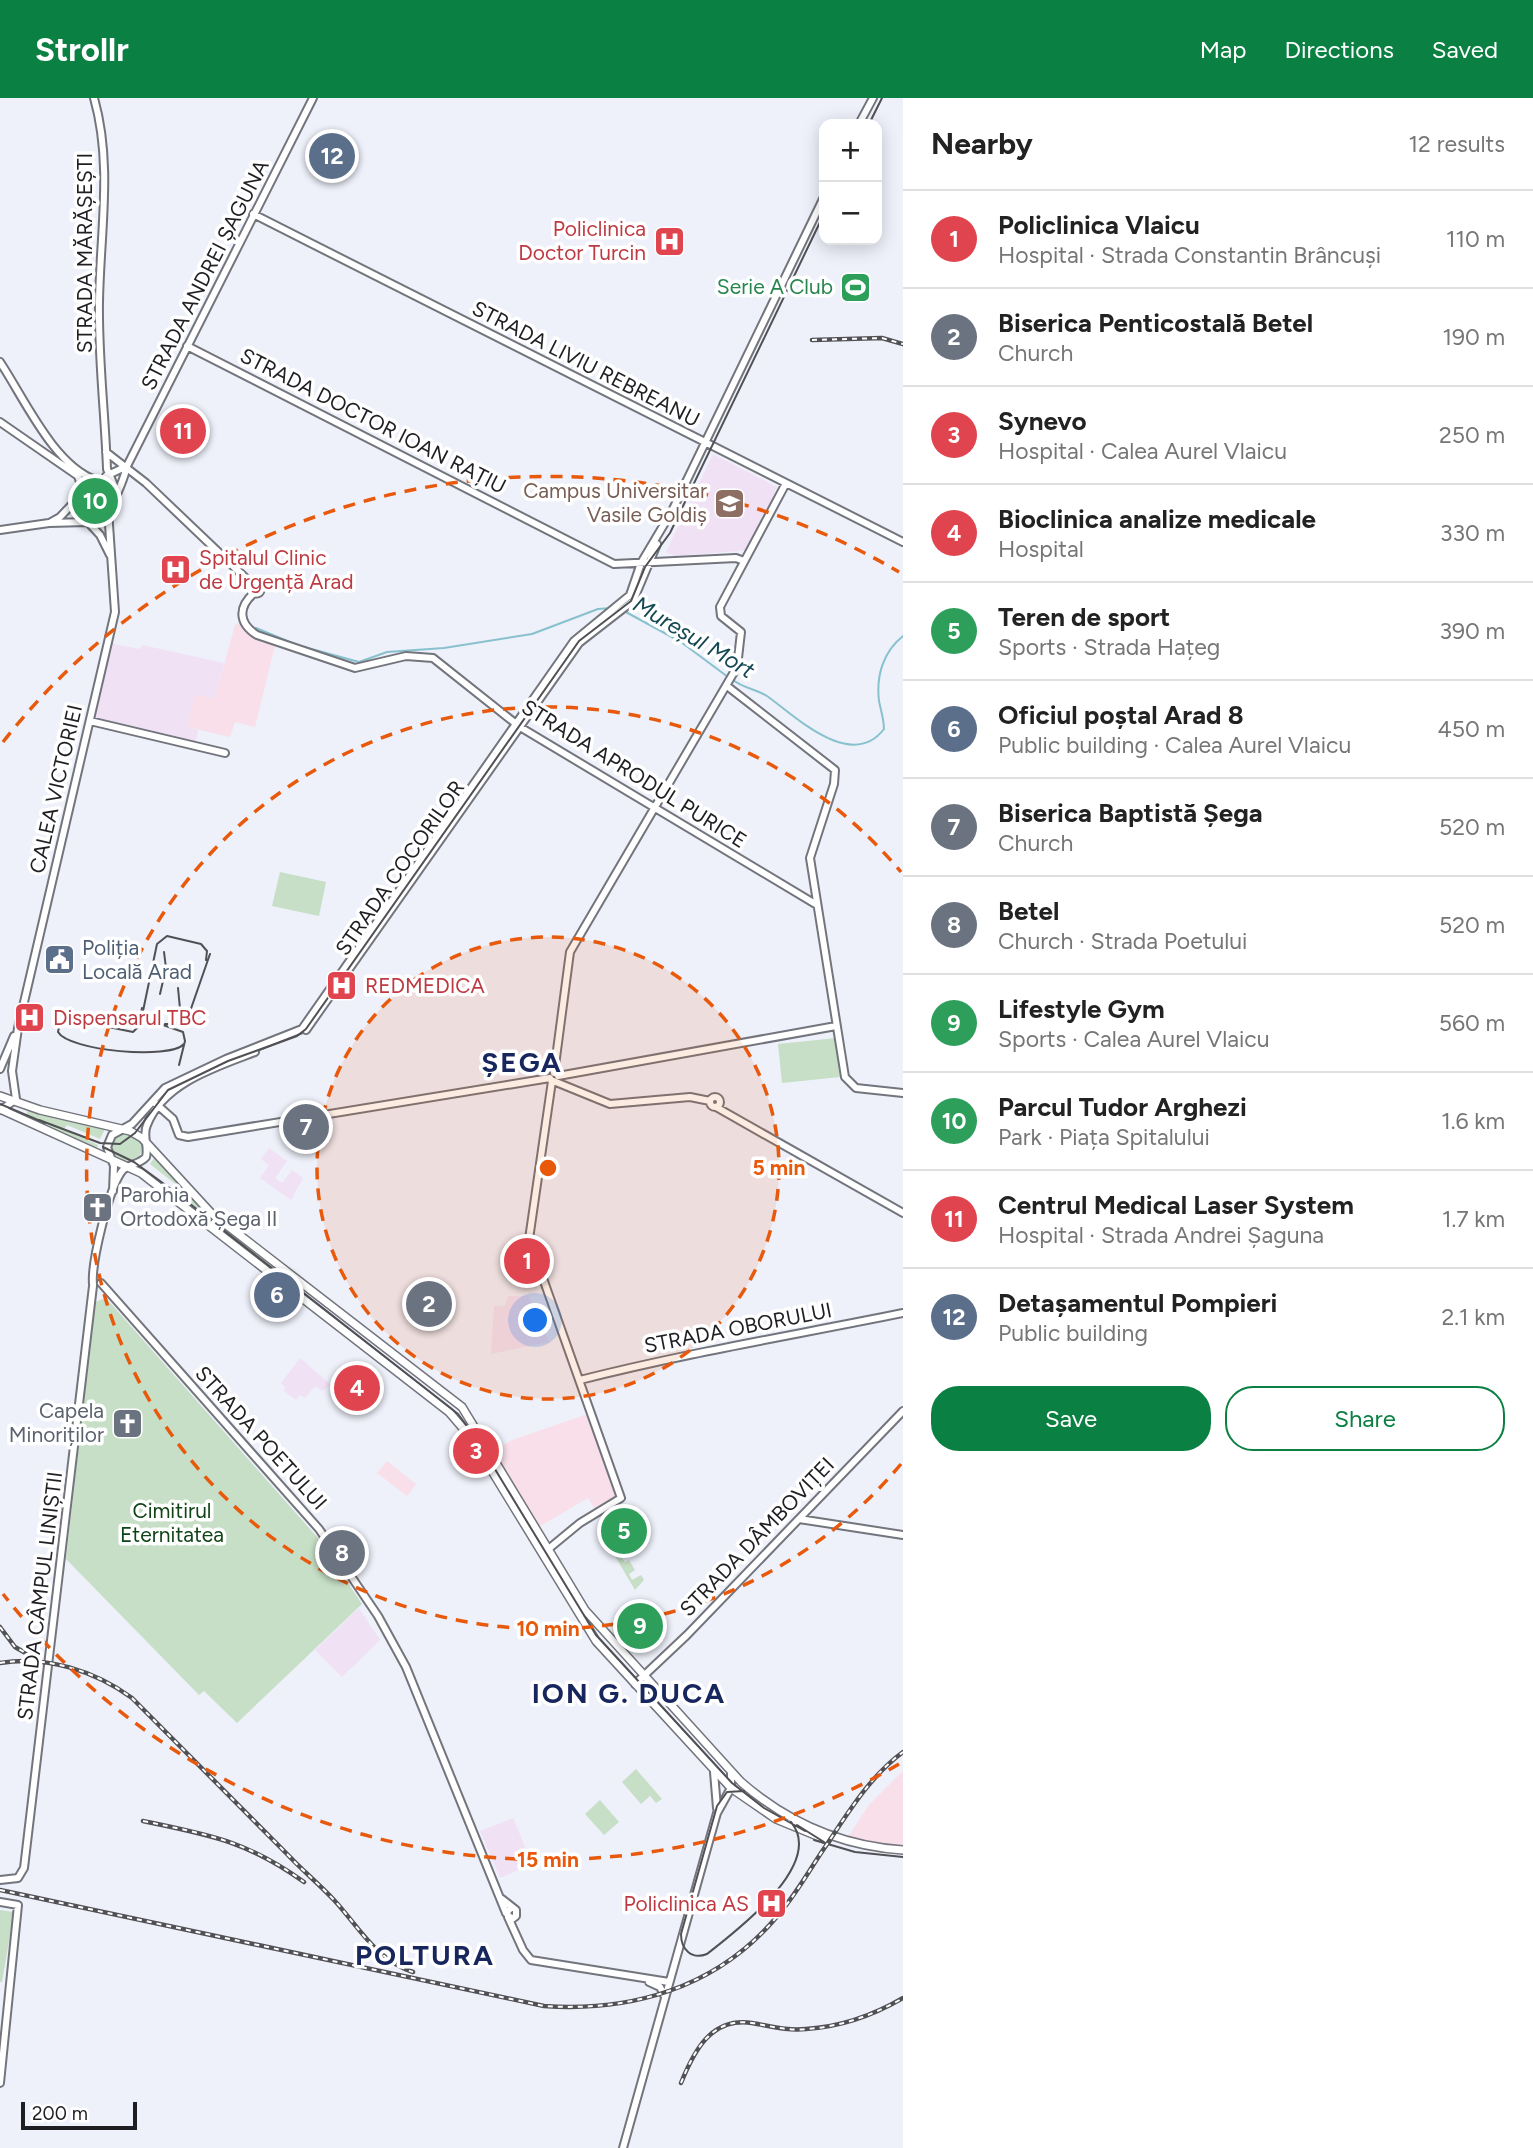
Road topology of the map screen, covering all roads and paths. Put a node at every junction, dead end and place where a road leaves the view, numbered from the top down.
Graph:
1 (94, 98) edge
2 (313, 98) edge
3 (871, 99) edge
4 (861, 119) edge
5 (819, 207) edge
6 (253, 214) junction
7 (187, 346) junction
8 (0, 362) edge
9 (0, 422) edge
10 (705, 444) junction
11 (106, 452) junction
12 (127, 466) junction
13 (108, 475) junction
14 (97, 480) junction
15 (785, 485) junction
16 (83, 493) junction
17 (115, 495) junction
18 (108, 510) junction
19 (87, 522) junction
20 (49, 523) junction
21 (0, 530) edge
22 (658, 539) junction
23 (903, 542) edge
24 (656, 548) junction
25 (111, 556) junction
26 (744, 561) junction
27 (673, 562) junction
28 (645, 563) junction
29 (727, 686) junction
30 (90, 721) junction
31 (518, 726) junction
32 (225, 753) dead end
33 (654, 808) junction
34 (817, 905) junction
35 (836, 1026) junction
36 (17, 1031) junction
37 (0, 1069) edge
38 (554, 1078) junction
39 (903, 1093) edge
40 (0, 1096) edge
41 (15, 1102) junction
42 (155, 1102) junction
43 (1, 1110) edge
44 (121, 1129) junction
45 (147, 1143) junction
46 (110, 1157) junction
47 (130, 1166) junction
48 (113, 1191) junction
49 (903, 1213) edge
50 (97, 1286) junction
51 (903, 1313) edge
52 (580, 1380) junction
53 (903, 1411) edge
54 (800, 1519) junction
55 (903, 1535) edge
56 (548, 1548) junction
57 (543, 1556) junction
58 (643, 1676) junction
59 (635, 1684) junction
60 (714, 1772) junction
61 (731, 1772) junction
62 (731, 1788) junction
63 (717, 1813) junction
64 (903, 1852) edge
65 (0, 1880) edge
66 (0, 1902) edge
67 (508, 1913) junction
68 (516, 1934) junction
69 (641, 1979) junction
70 (669, 1982) junction
71 (665, 1997) junction
72 (5, 2033) junction
73 (0, 2057) edge
74 (0, 2083) edge
75 (623, 2148) edge

1 - 11 street, STRADA MĂRĂȘEȘTI
2 - 6 street, STRADA ANDREI ȘAGUNA
3 - 4 street
5 - 10 street
6 - 7 street, STRADA ANDREI ȘAGUNA
6 - 10 street, STRADA LIVIU REBREANU
7 - 12 street, STRADA ANDREI ȘAGUNA
7 - 28 street, STRADA DOCTOR IOAN RAȚIU
8 - 14 street
9 - 16 street
10 - 15 street, STRADA LIVIU REBREANU
10 - 22 street
11 - 12 street
11 - 13 street, STRADA MĂRĂȘEȘTI
12 - 13 street
12 - 17 street, STRADA ANDREI ȘAGUNA
12 - 31 street, STRADA APRODUL PURICE
13 - 14 street
13 - 17 street, STRADA MĂRĂȘEȘTI
14 - 16 street
14 - 17 street
15 - 23 street, STRADA LIVIU REBREANU
15 - 26 street
16 - 19 street
16 - 20 street
17 - 18 street
18 - 19 street
18 - 25 street, CALEA VICTORIEI
19 - 20 street
19 - 25 street, CALEA VICTORIEI
20 - 21 street
22 - 24 street
22 - 28 street
24 - 27 street
24 - 28 street
25 - 30 street, CALEA VICTORIEI
26 - 27 street
26 - 29 street
27 - 28 street
28 - 31 street, STRADA COCORILOR
29 - 33 street
29 - 34 street
30 - 32 street
30 - 36 street, CALEA VICTORIEI
31 - 33 street, STRADA APRODUL PURICE
31 - 42 street, STRADA COCORILOR
33 - 34 street, STRADA APRODUL PURICE
33 - 38 street
34 - 35 street
35 - 38 street
35 - 39 street
36 - 37 street, CALEA VICTORIEI
36 - 41 street, CALEA VICTORIEI
38 - 42 street
38 - 49 street
38 - 52 street
40 - 41 main road
41 - 43 street
41 - 44 main road
42 - 44 street, STRADA COCORILOR
42 - 45 street
43 - 46 main road
44 - 45 main road
44 - 46 street
45 - 47 street
45 - 56 main road
46 - 47 main road
46 - 48 street
47 - 48 street
47 - 57 main road
48 - 50 street, STRADA POETULUI
50 - 65 street, STRADA CÂMPUL LINIȘTII
50 - 67 street, STRADA POETULUI
51 - 52 street, STRADA OBORULUI
52 - 56 street
53 - 54 street, STRADA DÂMBOVIȚEI
54 - 55 street
54 - 58 street, STRADA DÂMBOVIȚEI
56 - 57 street
56 - 58 main road
57 - 59 main road
58 - 59 street, STRADA DÂMBOVIȚEI
58 - 61 main road
59 - 60 main road
60 - 62 main road
60 - 63 street
61 - 62 street
61 - 64 main road
62 - 63 street
62 - 64 main road
63 - 70 street
66 - 72 street
67 - 68 street, STRADA POETULUI
67 - 68 street, STRADA POETULUI
68 - 69 street, STRADA POETULUI
69 - 70 street, STRADA POETULUI
69 - 71 street, STRADA POETULUI
70 - 71 street
71 - 75 street
72 - 73 street
72 - 74 street

